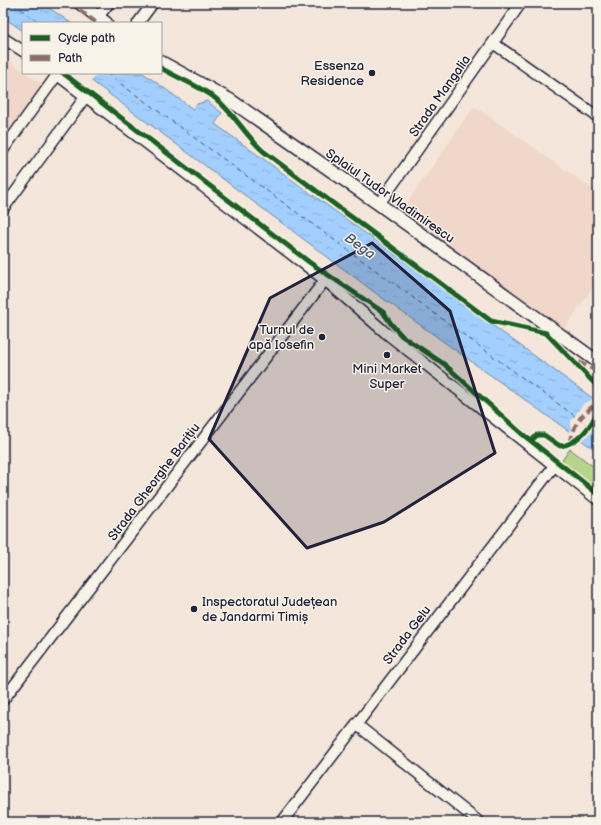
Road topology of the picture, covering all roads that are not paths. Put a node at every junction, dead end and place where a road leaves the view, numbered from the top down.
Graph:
1 (80, 3) edge
2 (109, 3) edge
3 (153, 3) edge
4 (522, 3) edge
5 (102, 20) edge
6 (139, 22) edge
7 (3, 38) edge
8 (493, 43) junction
9 (22, 50) edge
10 (162, 63) edge
11 (56, 74) edge
12 (86, 96) junction
13 (598, 117) edge
14 (3, 150) edge
15 (379, 204) junction
16 (3, 209) edge
17 (325, 280) junction
18 (598, 362) edge
19 (554, 466) junction
20 (598, 500) edge
21 (3, 700) edge
22 (356, 724) junction
23 (282, 822) edge
24 (479, 822) edge

1 - 5 street
2 - 5 street
3 - 6 street
4 - 8 street, Strada Mangalia
7 - 9 street
8 - 13 street
8 - 15 street, Strada Mangalia
10 - 15 street, Splaiul Tudor Vladimirescu
11 - 12 street
11 - 14 street
12 - 16 street
12 - 17 street
15 - 18 street, Splaiul Tudor Vladimirescu
17 - 19 street
17 - 21 street, Strada Gheorghe Barițiu
19 - 20 street
19 - 22 street, Strada Gelu
22 - 23 street, Strada Gelu
22 - 24 street

